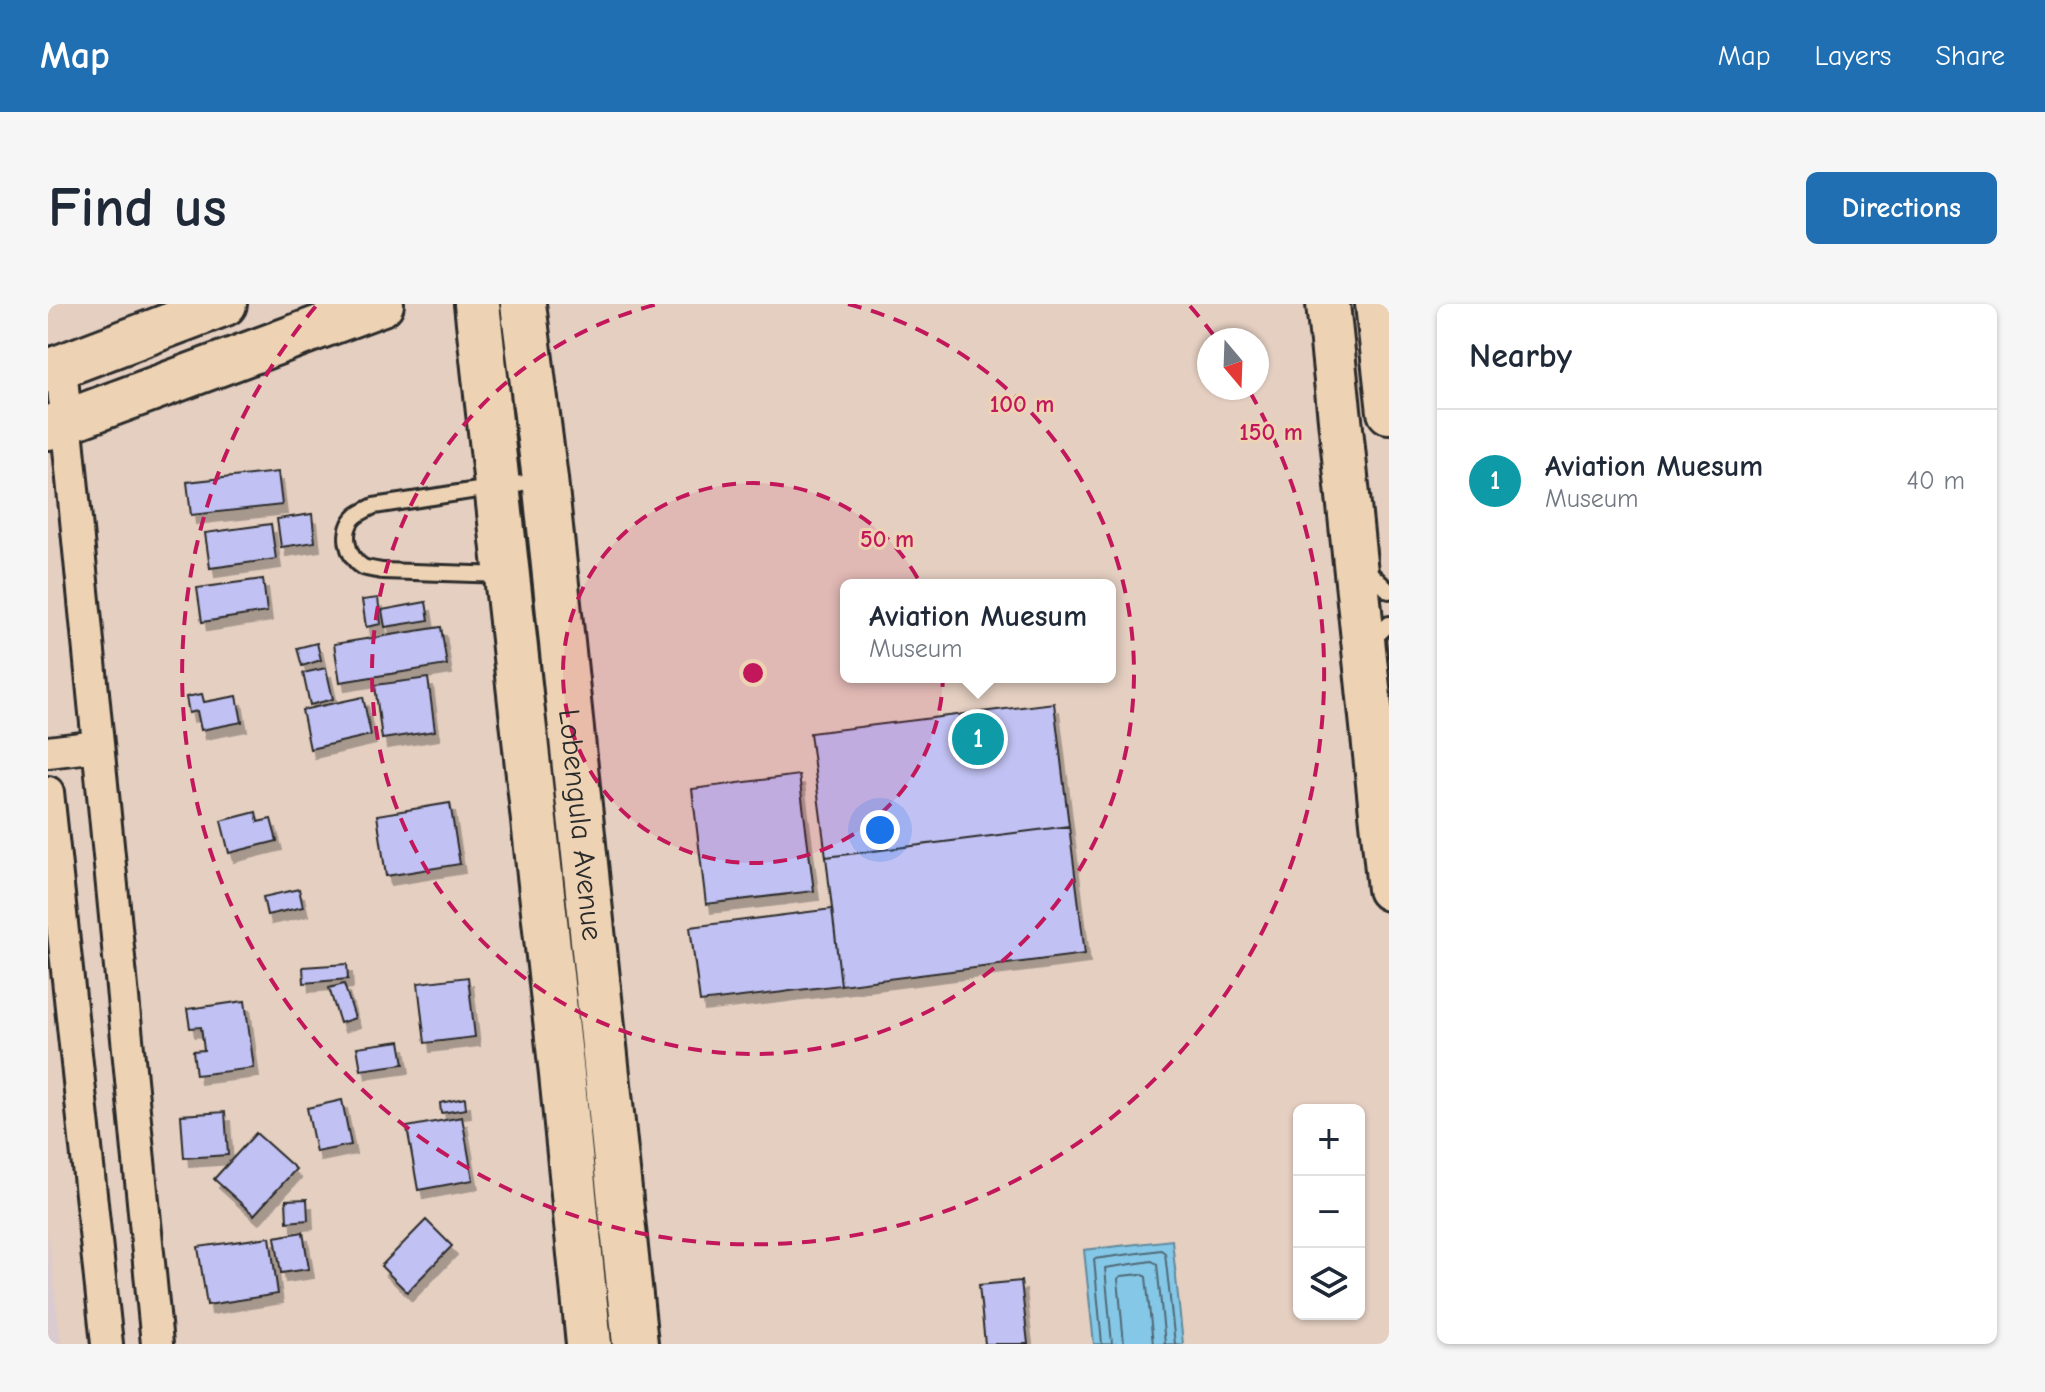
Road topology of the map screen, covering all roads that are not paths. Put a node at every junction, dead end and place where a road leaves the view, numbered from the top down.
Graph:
1 (225, 304) edge
2 (382, 304) edge
3 (477, 304) edge
4 (523, 304) edge
5 (1328, 304) edge
6 (1377, 304) edge
7 (54, 369) edge
8 (1389, 412) edge
9 (57, 426) edge
10 (545, 479) junction
11 (499, 486) junction
12 (1354, 558) junction
13 (508, 576) junction
14 (1389, 591) edge
15 (1376, 636) edge
16 (98, 746) junction
17 (48, 752) edge
18 (48, 792) edge
19 (1389, 889) edge
20 (107, 1344) edge
21 (157, 1344) edge
22 (589, 1344) edge
23 (635, 1344) edge

1 - 7 street
2 - 9 street
3 - 11 highway, Lobengula Avenue
4 - 10 highway, Lobengula Avenue
5 - 12 street
6 - 8 street
7 - 9 street
9 - 16 street
10 - 11 lane
10 - 23 highway, Lobengula Avenue
11 - 13 highway, Lobengula Avenue
11 - 13 lane
12 - 14 lane
12 - 15 street
13 - 22 highway, Lobengula Avenue
15 - 19 street
16 - 17 street
16 - 21 street
18 - 20 street

